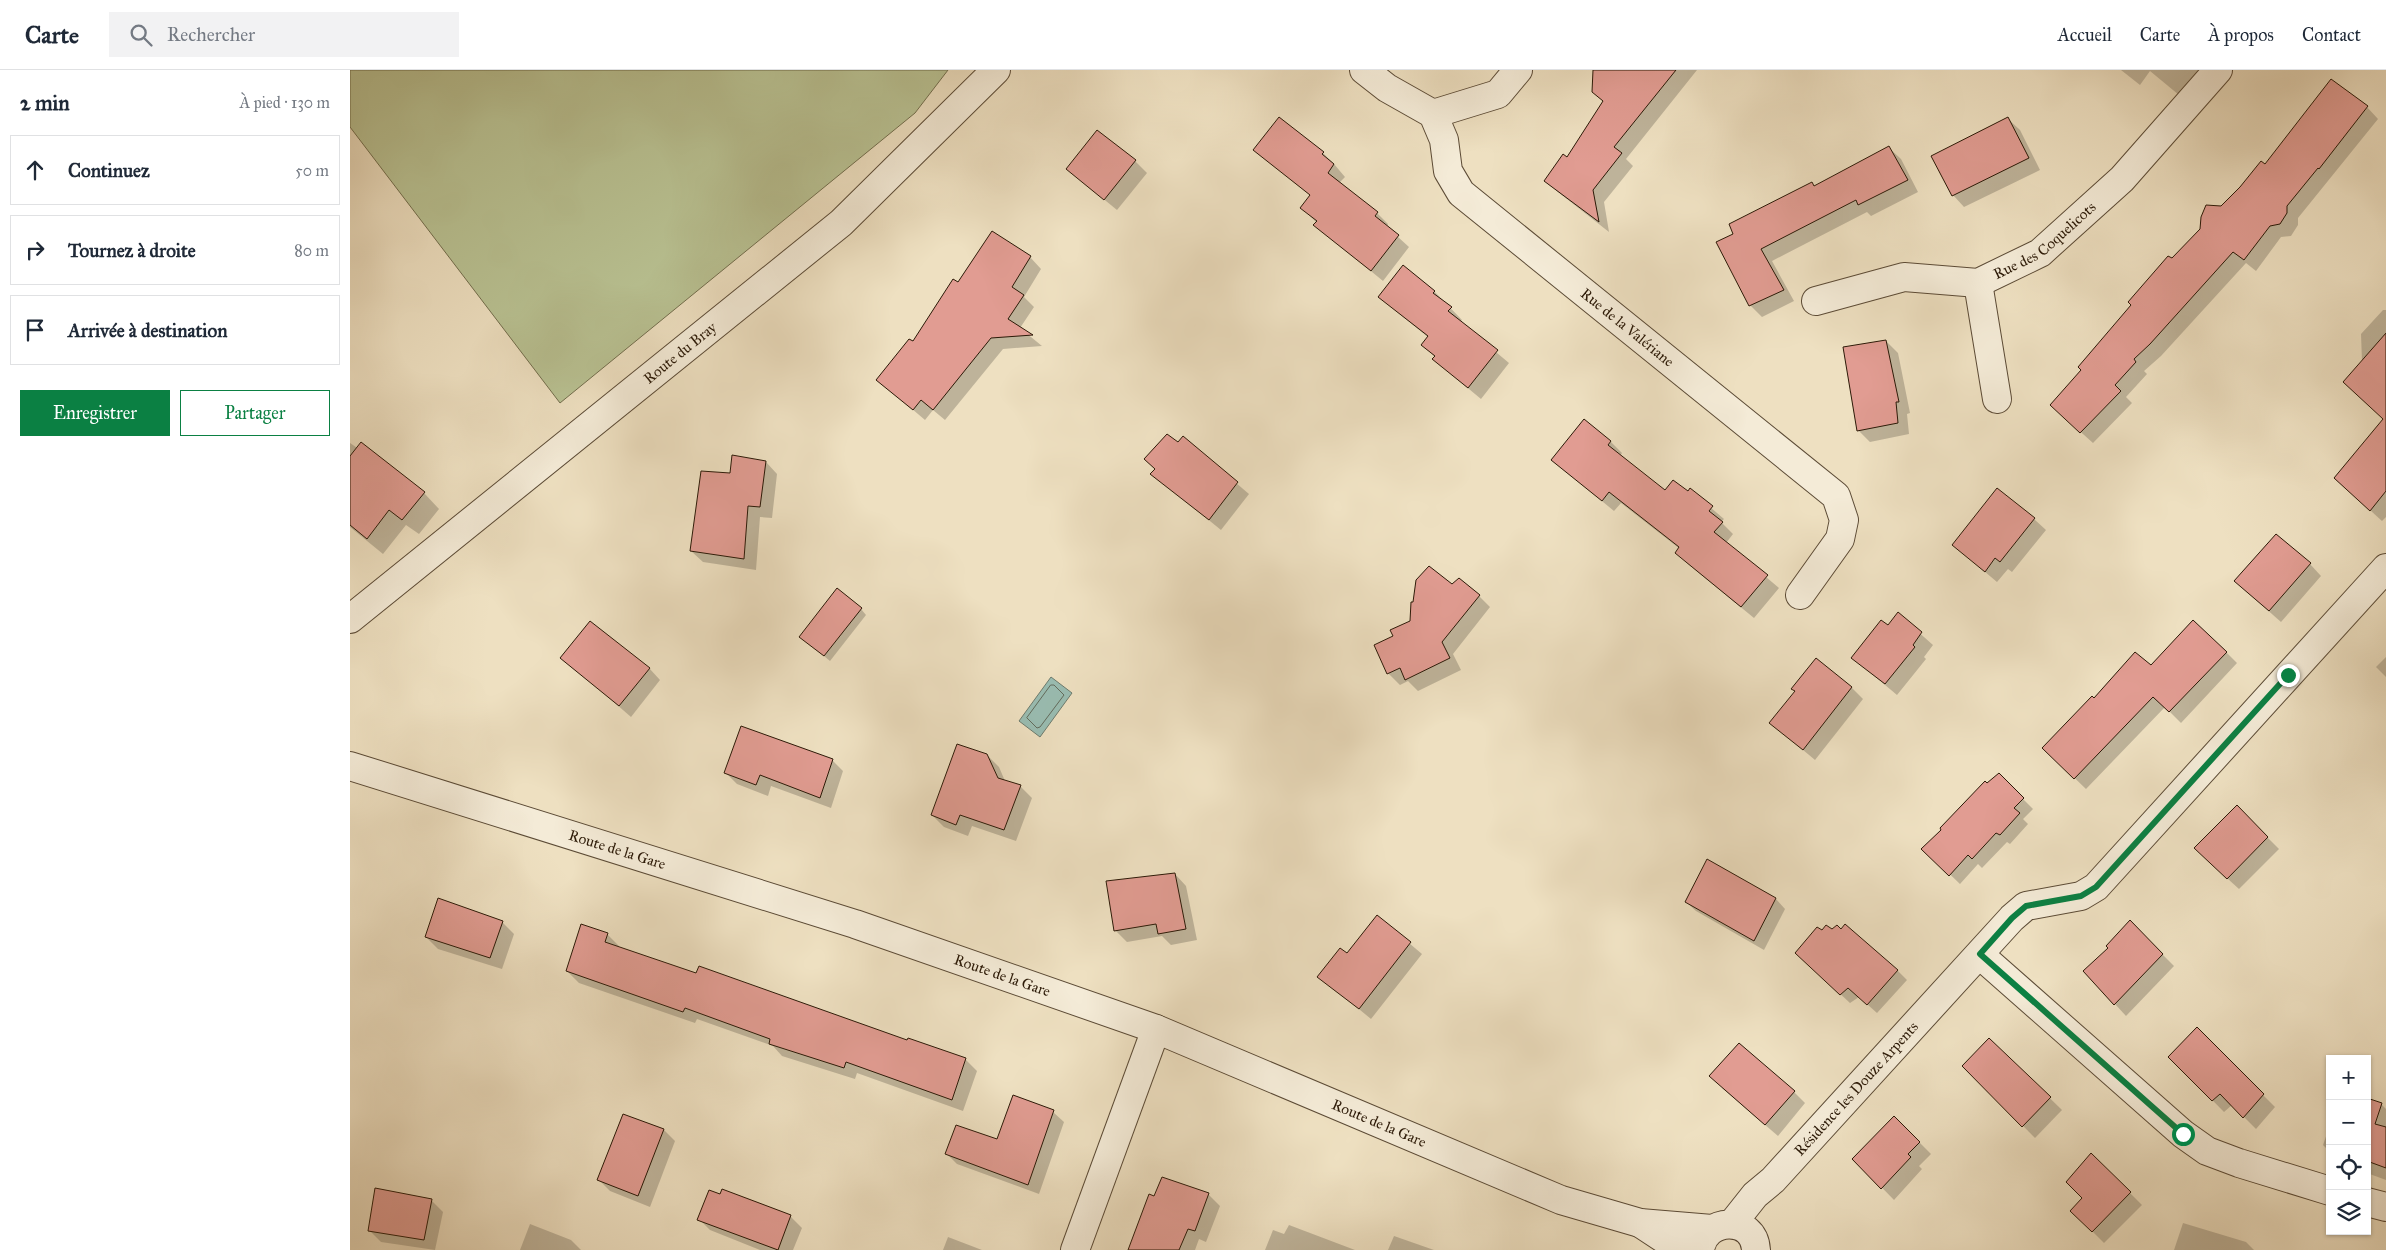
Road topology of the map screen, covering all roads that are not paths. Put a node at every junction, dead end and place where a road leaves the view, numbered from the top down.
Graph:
1 (996, 70) edge
2 (1364, 70) edge
3 (1518, 70) edge
4 (2218, 70) edge
5 (1433, 114) junction
6 (1978, 282) junction
7 (1816, 301) dead end
8 (1996, 399) dead end
9 (2386, 568) edge
10 (1800, 595) dead end
11 (350, 619) edge
12 (350, 766) edge
13 (1980, 954) junction
14 (1156, 1029) junction
15 (2327, 1190) edge
16 (2371, 1203) edge
17 (2386, 1207) edge
18 (1640, 1223) junction
19 (1739, 1241) edge
20 (1075, 1250) edge
21 (1682, 1250) edge

1 - 11 street, Route du Bray
2 - 5 street
3 - 5 street
4 - 6 street, Rue des Coquelicots
5 - 10 street, Rue de la Valériane
6 - 7 street, Rue des Coquelicots
6 - 8 street
9 - 13 street, Résidence les Douze Arpents
12 - 14 street, Route de la Gare
13 - 15 street
13 - 19 street, Résidence les Douze Arpents
14 - 18 street, Route de la Gare
14 - 20 street
16 - 17 street
18 - 19 street, Route de la Gare
18 - 21 street, Route de la Gare

